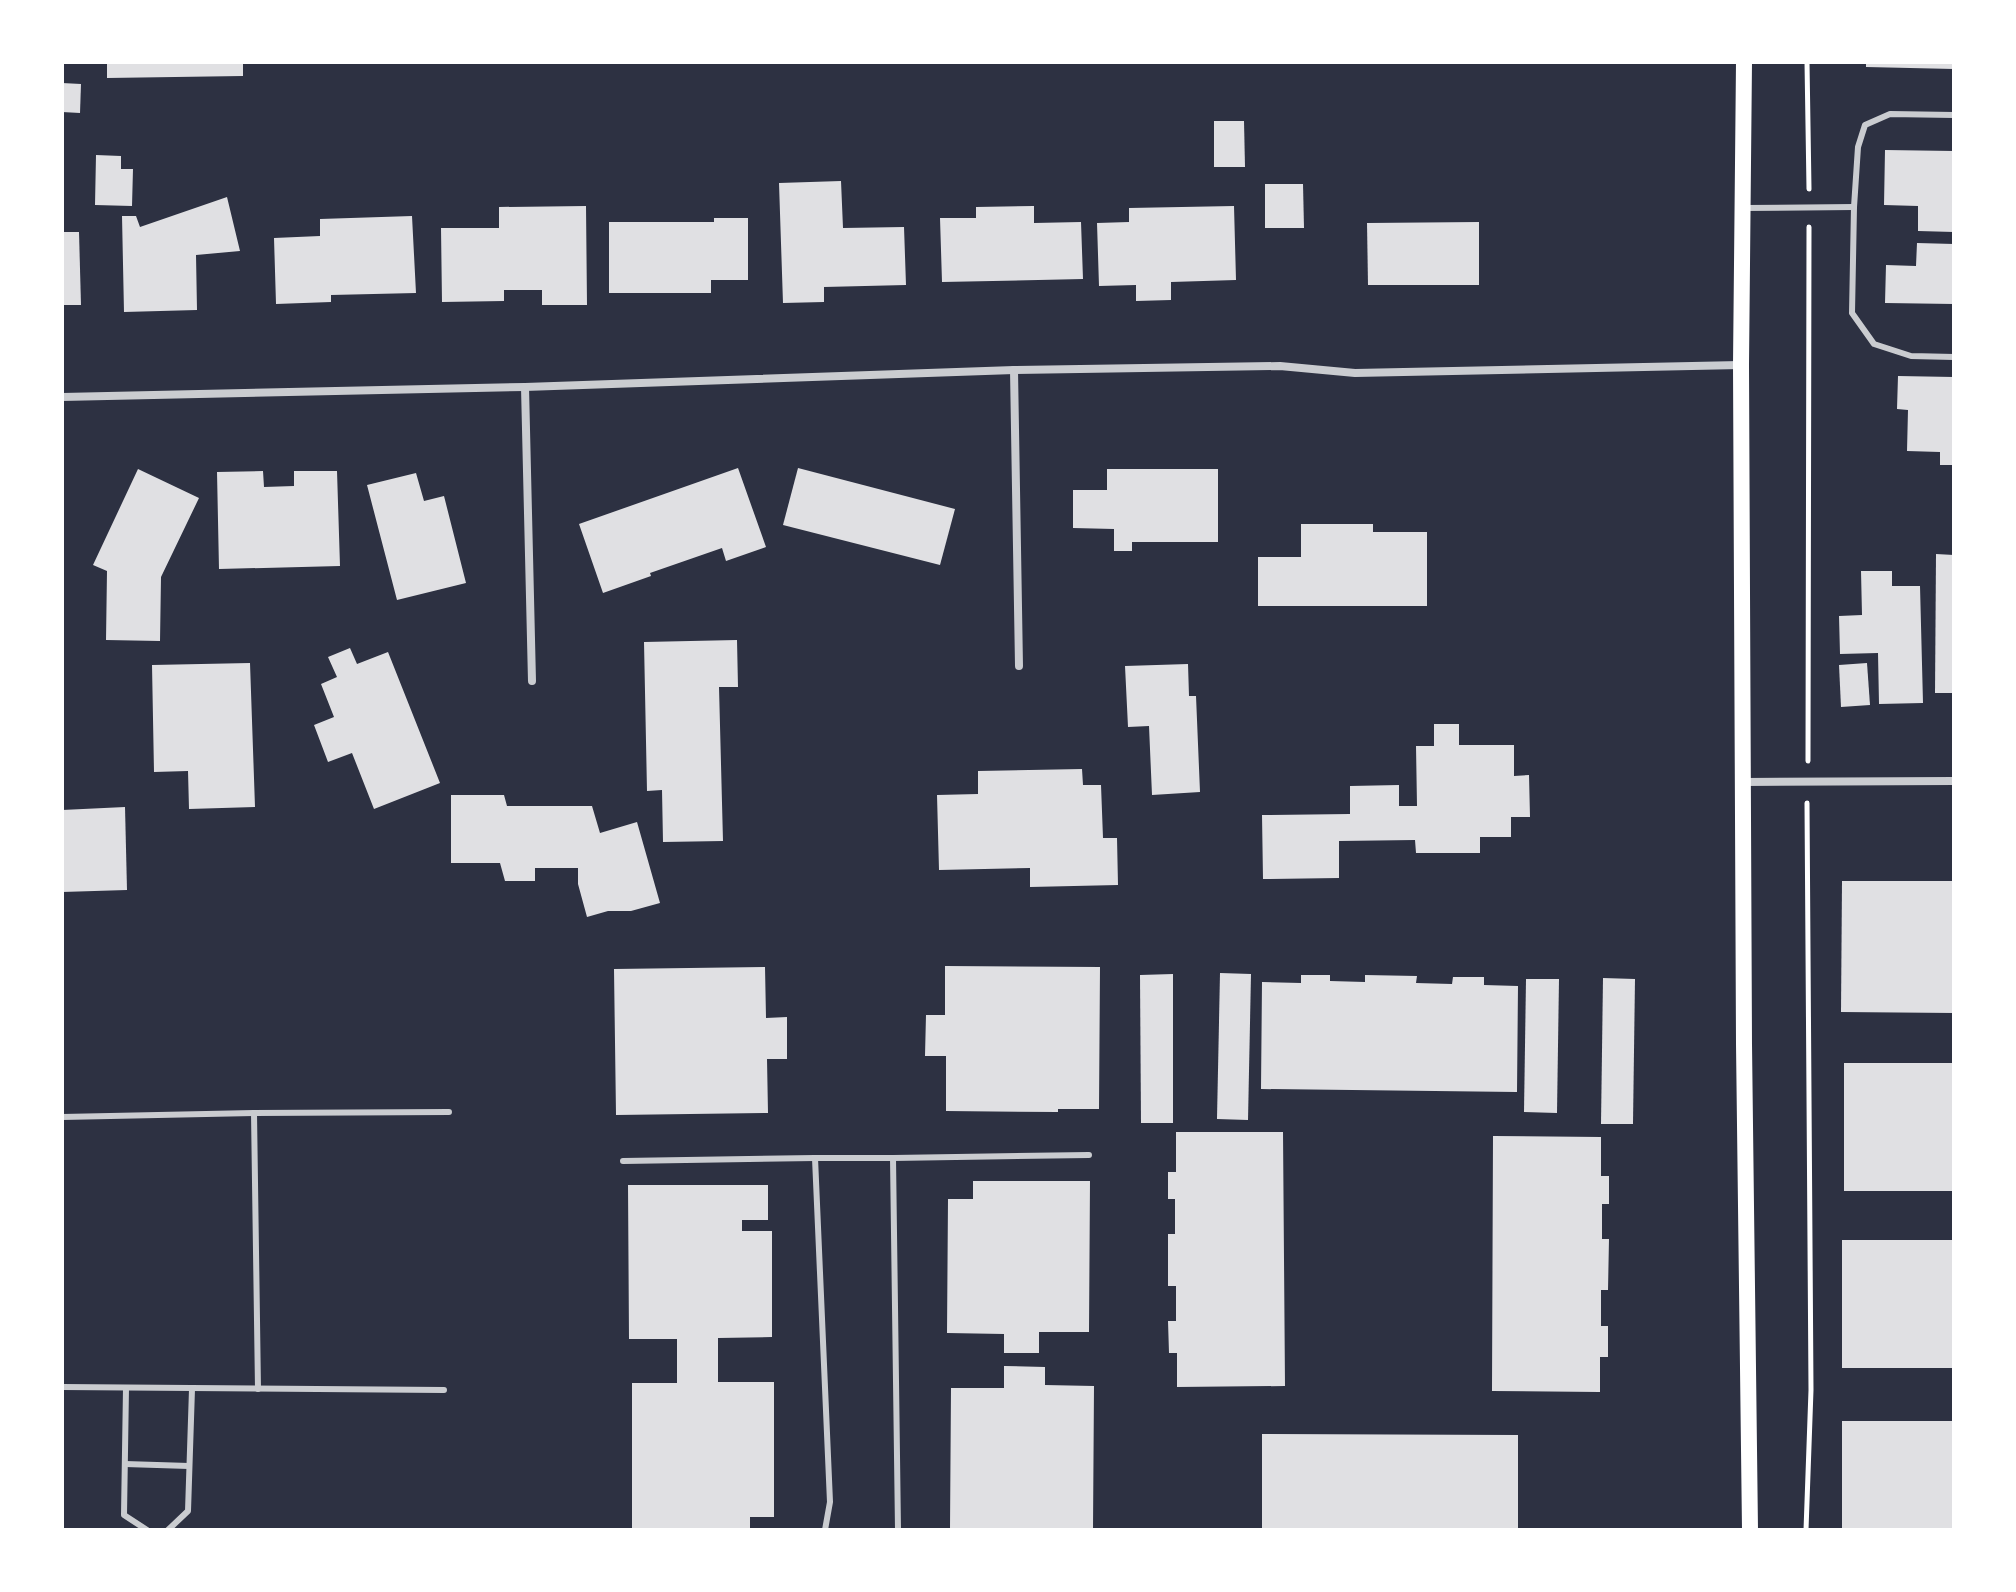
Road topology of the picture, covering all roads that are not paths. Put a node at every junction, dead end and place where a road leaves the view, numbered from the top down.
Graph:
1 (1744, 62) edge
2 (1954, 115) edge
3 (1854, 207) junction
4 (1742, 208) junction
5 (1954, 357) edge
6 (1741, 365) junction
7 (1014, 370) junction
8 (525, 387) junction
9 (62, 397) edge
10 (1019, 666) dead end
11 (532, 681) dead end
12 (1954, 781) edge
13 (1744, 782) junction
14 (449, 1112) dead end
15 (254, 1113) junction
16 (62, 1117) edge
17 (1089, 1155) dead end
18 (815, 1158) junction
19 (893, 1158) junction
20 (623, 1161) dead end
21 (62, 1387) edge
22 (126, 1388) junction
23 (192, 1389) junction
24 (258, 1389) junction
25 (444, 1390) dead end
26 (125, 1464) junction
27 (189, 1466) junction
28 (147, 1530) edge
29 (168, 1530) edge
30 (825, 1530) edge
31 (898, 1530) edge
32 (1750, 1530) edge

1 - 4 main road
2 - 3 lane
3 - 4 lane
3 - 5 lane
4 - 6 main road
6 - 7 street
6 - 13 main road
7 - 8 street
7 - 10 street
8 - 9 street
8 - 11 street
12 - 13 street
13 - 32 main road
14 - 15 lane
15 - 16 lane
15 - 24 lane
17 - 19 lane
18 - 19 lane
18 - 20 lane
18 - 30 lane
19 - 31 lane
21 - 22 lane
22 - 23 lane
22 - 26 lane
23 - 24 lane
23 - 27 lane
24 - 25 lane
26 - 27 lane
26 - 28 lane
27 - 29 lane

